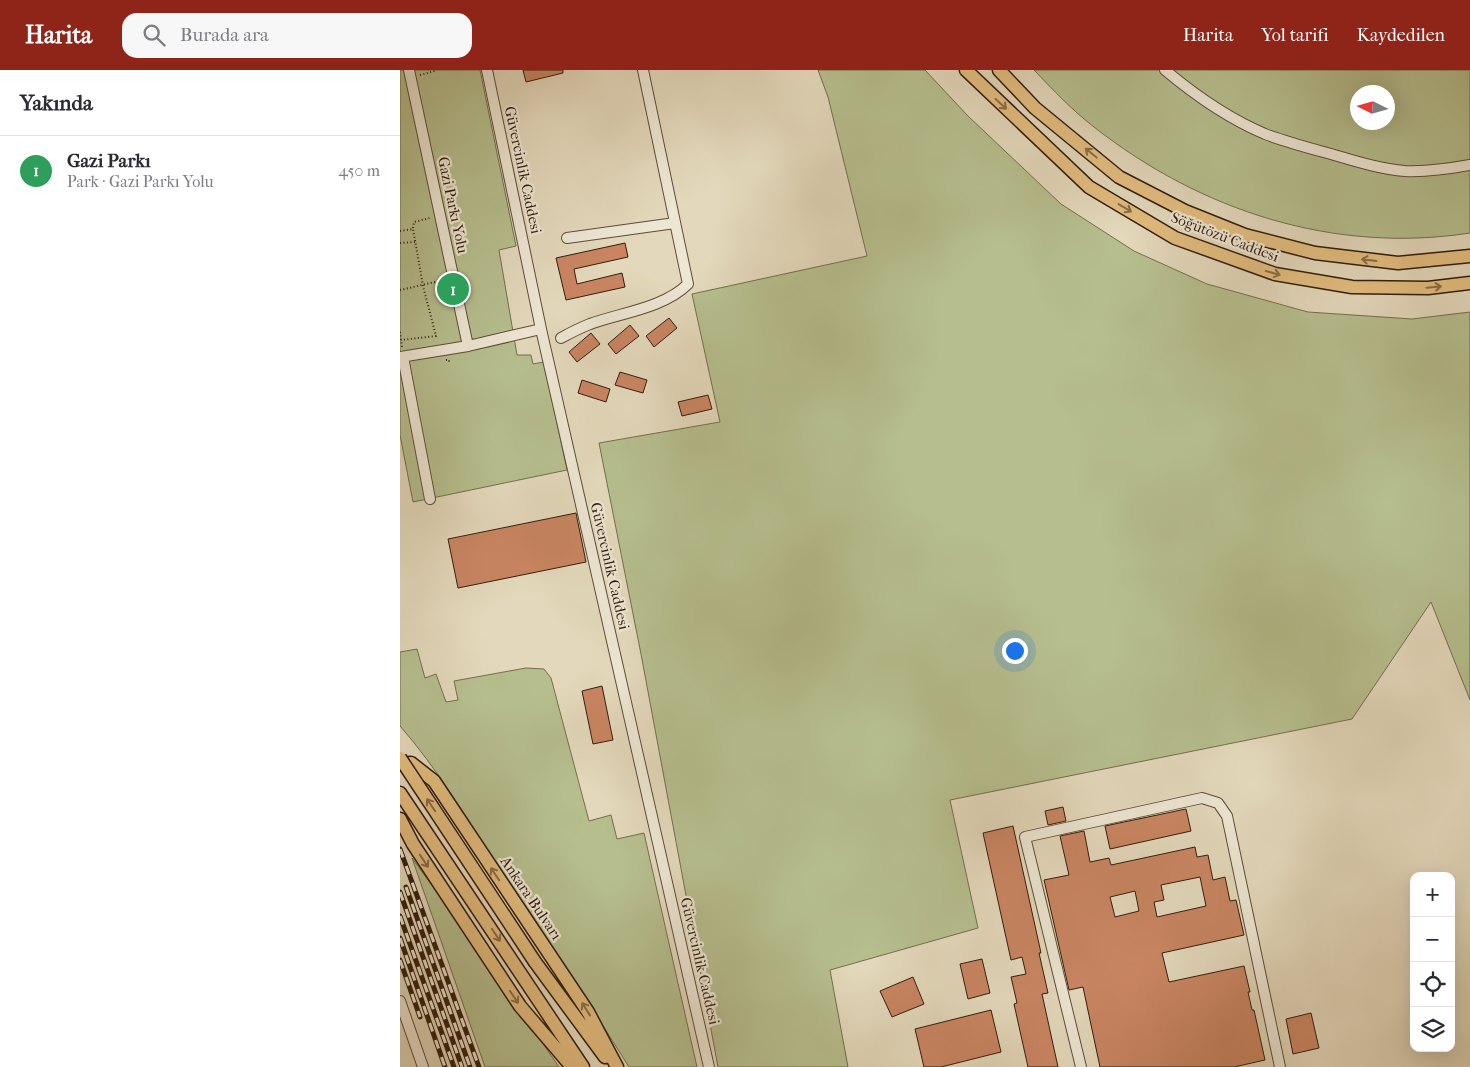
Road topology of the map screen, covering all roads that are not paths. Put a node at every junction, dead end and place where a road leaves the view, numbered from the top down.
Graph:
1 (487, 70) edge
2 (643, 70) edge
3 (966, 70) edge
4 (999, 70) edge
5 (1165, 70) edge
6 (409, 74) edge
7 (1470, 165) edge
8 (675, 223) junction
9 (567, 238) dead end
10 (1470, 256) edge
11 (1470, 283) edge
12 (541, 330) junction
13 (561, 338) dead end
14 (468, 346) junction
15 (402, 357) edge
16 (430, 499) dead end
17 (400, 758) edge
18 (400, 764) edge
19 (400, 792) edge
20 (400, 819) edge
21 (400, 1001) edge
22 (423, 1067) edge
23 (572, 1067) edge
24 (583, 1067) edge
25 (612, 1067) edge
26 (617, 1067) edge
27 (708, 1067) edge
28 (1081, 1067) edge
29 (1280, 1067) edge

1 - 12 street, Güvercinlik Caddesi
2 - 8 street
3 -> 11 main road, Söğütözü Caddesi
10 -> 4 main road, Söğütözü Caddesi
5 - 7 street
6 - 14 street, Gazi Parkı Yolu
8 - 9 street
8 - 13 street
12 - 14 street
12 - 27 street, Güvercinlik Caddesi
14 - 15 street
15 - 16 street
25 -> 17 main road, Ankara Bulvarı, bridge
26 -> 18 main road, Ankara Bulvarı
19 -> 24 main road
20 -> 23 main road
21 - 22 street
28 - 29 street

